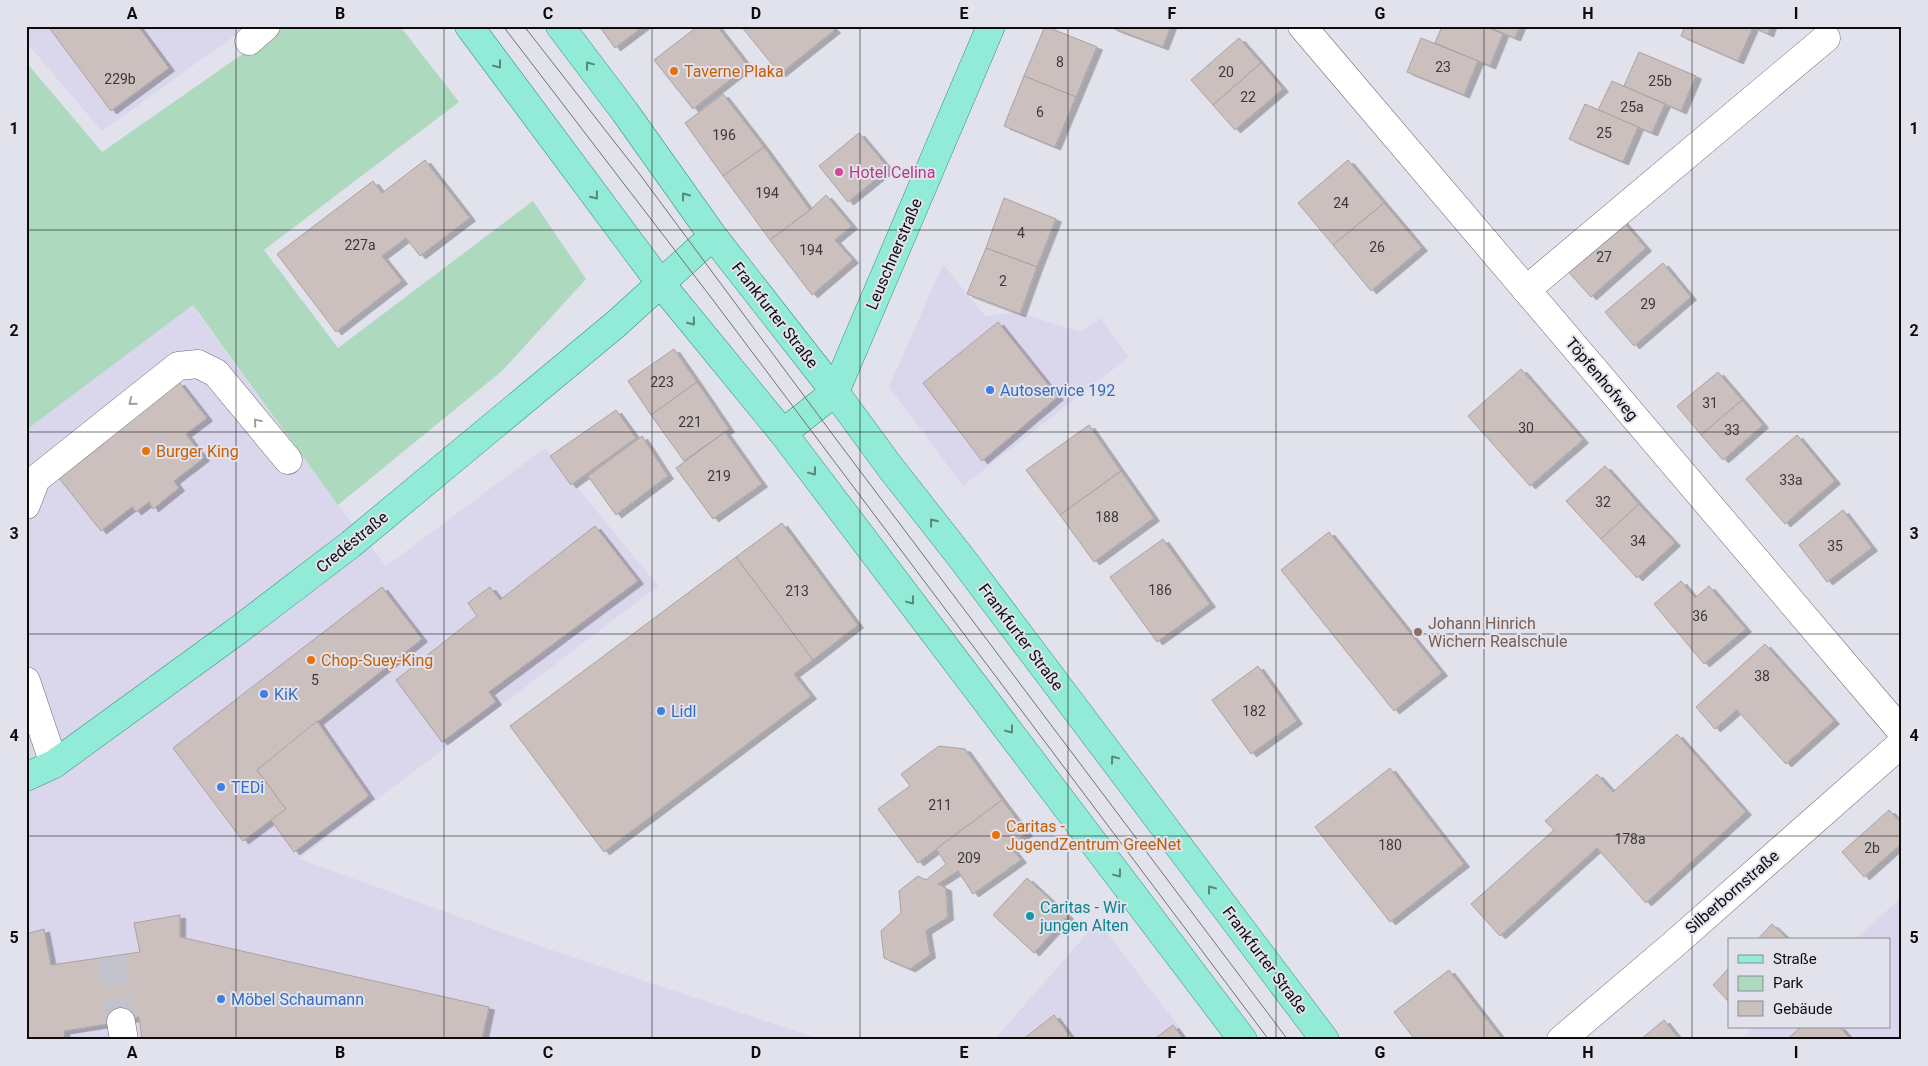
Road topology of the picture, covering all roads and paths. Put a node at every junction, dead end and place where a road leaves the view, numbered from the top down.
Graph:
1 (469, 26) edge
2 (560, 26) edge
3 (991, 26) edge
4 (1302, 26) edge
5 (1826, 38) dead end
6 (713, 236) junction
7 (661, 284) junction
8 (1526, 290) junction
9 (836, 392) junction
10 (783, 433) junction
11 (288, 460) dead end
12 (26, 505) edge
13 (26, 680) edge
14 (1902, 732) edge
15 (1902, 743) edge
16 (54, 764) junction
17 (26, 777) edge
18 (1243, 1040) edge
19 (1325, 1040) edge
20 (1561, 1040) edge

1 -> 7 main road
6 -> 2 main road, Frankfurter Straße
3 - 9 main road, Leuschnerstraße
4 - 8 street, Töpfenhofweg
5 - 8 street
6 - 7 main road
6 - 9 main road, Frankfurter Straße
7 -> 10 main road
7 - 16 main road, Credéstraße
8 - 14 street, Töpfenhofweg
9 - 10 main road, Leuschnerstraße
19 -> 9 main road, Frankfurter Straße
10 -> 18 main road
11 -> 12 street
13 - 16 street
15 - 20 street, Silberbornstraße
16 - 17 main road, Credéstraße

